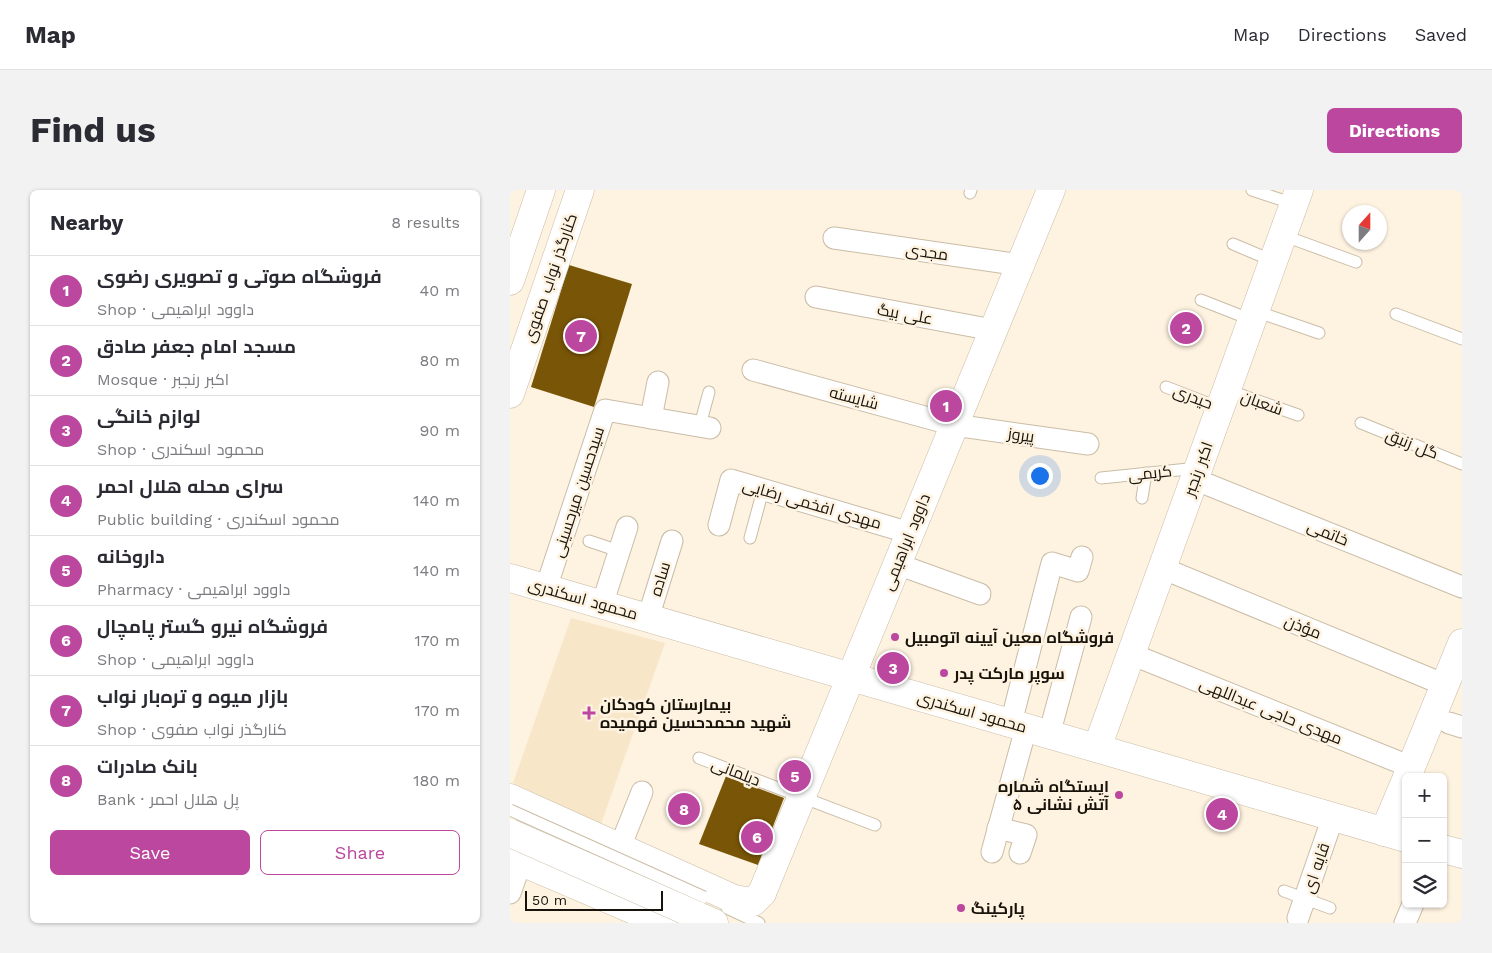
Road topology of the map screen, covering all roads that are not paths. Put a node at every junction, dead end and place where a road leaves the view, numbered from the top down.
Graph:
1 (541, 190) edge
2 (580, 190) edge
3 (1051, 190) edge
4 (1252, 190) edge
5 (1296, 197) edge
6 (1282, 235) junction
7 (834, 238) dead end
8 (1233, 244) dead end
9 (1273, 261) junction
10 (1356, 262) dead end
11 (1020, 265) junction
12 (510, 281) edge
13 (816, 297) dead end
14 (1201, 300) dead end
15 (1396, 314) dead end
16 (1253, 316) junction
17 (993, 330) junction
18 (1319, 333) dead end
19 (1462, 339) edge
20 (753, 370) dead end
21 (658, 382) dead end
22 (1166, 387) dead end
23 (709, 392) dead end
24 (510, 394) edge
25 (1223, 399) junction
26 (1298, 415) dead end
27 (651, 418) junction
28 (1361, 423) dead end
29 (705, 426) joint
30 (954, 426) junction
31 (1088, 444) dead end
32 (1462, 464) edge
33 (1146, 473) junction
34 (1196, 474) junction
35 (1101, 478) dead end
36 (763, 490) junction
37 (1142, 498) dead end
38 (718, 525) dead end
39 (627, 527) dead end
40 (910, 532) junction
41 (750, 538) dead end
42 (672, 540) dead end
43 (589, 541) dead end
44 (619, 551) junction
45 (1082, 557) dead end
46 (897, 564) junction
47 (1162, 568) junction
48 (510, 578) edge
49 (1462, 587) edge
50 (546, 588) junction
51 (980, 594) dead end
52 (602, 605) junction
53 (1081, 617) dead end
54 (648, 618) junction
55 (1462, 643) edge
56 (1131, 654) junction
57 (851, 677) junction
58 (1445, 685) junction
59 (1029, 729) junction
60 (1097, 748) junction
61 (699, 758) dead end
62 (1403, 773) edge
63 (1409, 773) edge
64 (642, 792) dead end
65 (802, 797) junction
66 (510, 798) edge
67 (1402, 803) edge
68 (510, 810) edge
69 (1333, 817) junction
70 (875, 825) dead end
71 (998, 828) junction
72 (510, 833) edge
73 (1395, 835) edge
74 (620, 847) junction
75 (1447, 850) edge
76 (992, 852) dead end
77 (1020, 853) dead end
78 (1462, 854) edge
79 (516, 859) edge
80 (1284, 892) dead end
81 (510, 893) edge
82 (1302, 908) junction
83 (1330, 908) dead end
84 (1411, 908) edge
85 (705, 912) edge
86 (664, 923) edge
87 (759, 923) edge
88 (1405, 923) edge

1 - 12 main road
2 - 24 main road, کنارگذر نواب صفوی
3 - 11 main road, داوود ابراهیمی
4 - 5 lane
5 - 6 main road, اکبر رنجبر
6 - 9 main road, اکبر رنجبر
6 - 10 lane
7 - 11 street, مجدی
8 - 9 lane
9 - 16 main road, اکبر رنجبر
11 - 17 main road, داوود ابراهیمی
13 - 17 street, علی بیگ
14 - 16 lane
15 - 19 lane
16 - 18 lane
16 - 25 main road, اکبر رنجبر
17 - 30 main road, داوود ابراهیمی
20 - 30 street, شایسته
21 - 27 street
22 - 25 lane, حیدری
23 - 29 lane
25 - 26 lane, شعبان
25 - 34 main road, اکبر رنجبر
27 - 29 street, سیدحسین میرحسینی
27 - 50 street, سیدحسین میرحسینی
28 - 32 lane, گل زنبق
30 - 31 street, پیروز
30 - 40 main road, داوود ابراهیمی
33 - 34 lane, کریمی
33 - 35 lane, کریمی
33 - 37 lane
34 - 47 main road, اکبر رنجبر
34 - 49 street, خاتمی
36 - 38 street, مهدی افخمی رضایی
36 - 40 street, مهدی افخمی رضایی
36 - 41 lane
39 - 44 street
40 - 46 main road, داوود ابراهیمی
42 - 54 street, ساده
43 - 44 lane
44 - 52 street
45 - 59 street
46 - 51 street
46 - 57 main road, داوود ابراهیمی
47 - 56 main road, اکبر رنجبر
47 - 58 street, مؤذن
48 - 50 main road, محمود اسکندری
50 - 52 main road, محمود اسکندری
52 - 54 main road, محمود اسکندری
53 - 59 street
54 - 57 main road, محمود اسکندری
55 - 58 main road
56 - 60 main road, اکبر رنجبر
56 - 62 street, مهدی حاجی عبداللهی
57 - 59 main road, محمود اسکندری
57 - 65 main road, داوود ابراهیمی
58 - 63 main road
59 - 60 main road, محمود اسکندری
59 - 71 street
60 - 69 main road, محمود اسکندری
61 - 65 lane, دیلمانی
64 - 74 street
65 - 70 lane, دیلمانی
65 - 74 main road, داوود ابراهیمی
66 - 74 main road
67 - 73 main road
68 - 85 lane, bridge
69 - 73 main road, محمود اسکندری
69 - 82 street, قایه ای
71 - 76 street
71 - 77 street
72 - 85 main road, bridge
75 - 78 main road
79 - 81 street
79 - 86 main road
80 - 82 lane
82 - 83 lane
84 - 88 street
85 - 87 lane

